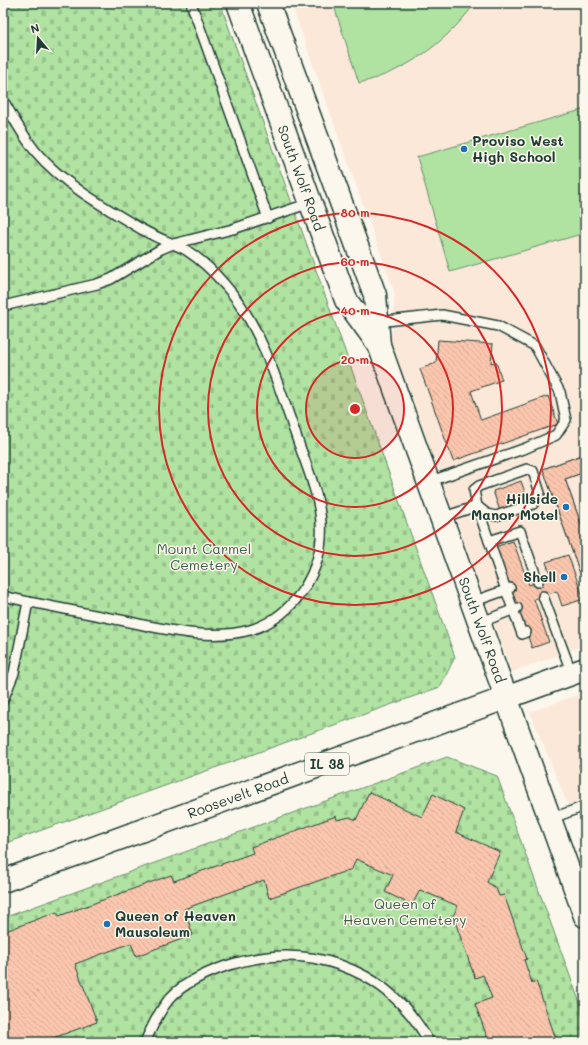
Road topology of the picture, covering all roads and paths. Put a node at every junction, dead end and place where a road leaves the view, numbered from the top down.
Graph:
1 (191, 3) edge
2 (238, 3) edge
3 (268, 3) edge
4 (3, 100) edge
5 (310, 203) junction
6 (268, 218) junction
7 (173, 244) junction
8 (3, 306) edge
9 (377, 322) junction
10 (379, 345) junction
11 (428, 482) junction
12 (477, 506) junction
13 (441, 518) junction
14 (489, 541) junction
15 (528, 581) dead end
16 (508, 589) junction
17 (3, 596) edge
18 (28, 602) junction
19 (472, 602) junction
20 (535, 602) dead end
21 (515, 609) junction
22 (479, 622) junction
23 (553, 623) junction
24 (544, 626) dead end
25 (526, 632) dead end
26 (578, 671) edge
27 (507, 698) junction
28 (3, 700) edge
29 (585, 806) edge
30 (550, 819) junction
31 (3, 882) edge
32 (585, 916) edge
33 (145, 1042) edge
34 (429, 1042) edge

1 - 6 lane
2 - 5 main road, South Wolf Road
3 - 9 main road, South Wolf Road
4 - 7 lane
5 - 6 lane
5 - 10 main road, South Wolf Road
6 - 7 lane
7 - 8 lane
7 - 18 lane
9 - 10 main road, South Wolf Road
9 - 11 lane
10 - 11 main road, South Wolf Road
11 - 13 main road, South Wolf Road
12 - 12 lane
12 - 13 lane
12 - 14 lane
13 - 19 main road, South Wolf Road
14 - 15 lane
14 - 16 lane
16 - 19 lane
16 - 21 lane
17 - 18 lane
18 - 28 lane
19 - 22 main road, South Wolf Road
20 - 23 lane
21 - 22 lane
21 - 25 lane
22 - 27 main road, South Wolf Road
23 - 24 lane
23 - 26 lane
26 - 27 main road, Roosevelt Road / IL 38
27 - 30 main road, South Wolf Road
27 - 31 main road, Roosevelt Road / IL 38
29 - 30 lane
30 - 32 main road, South Wolf Road
33 - 34 lane

